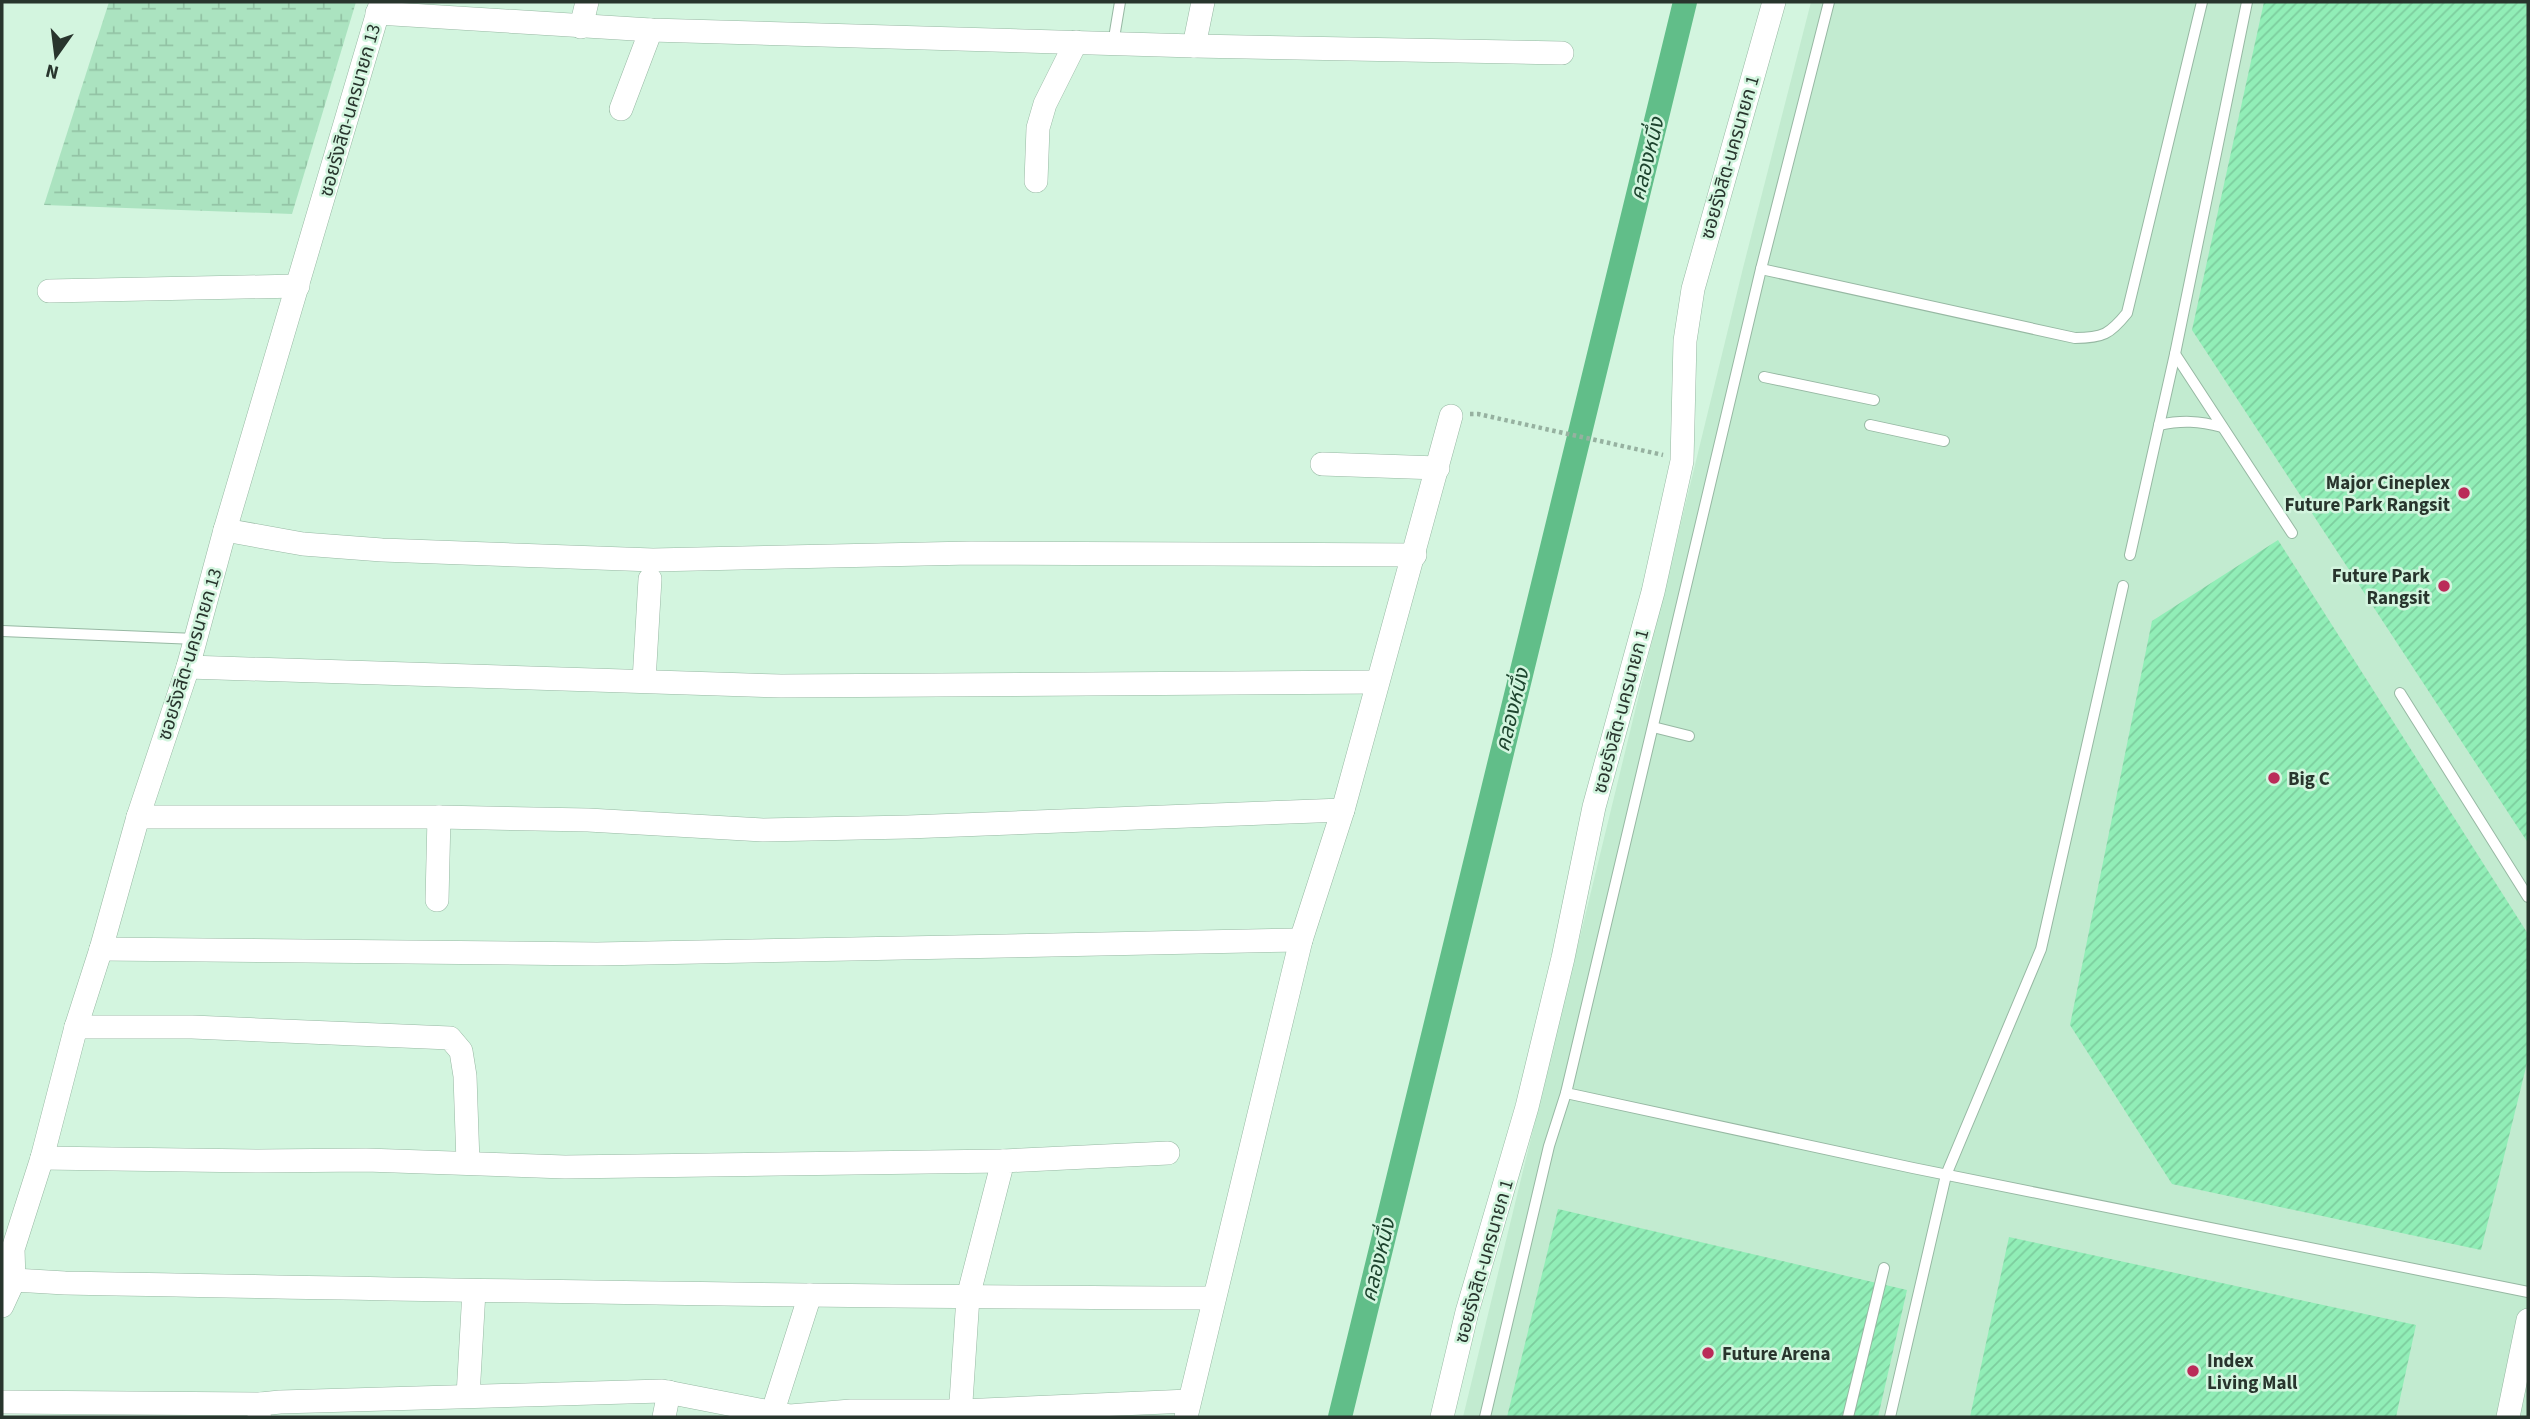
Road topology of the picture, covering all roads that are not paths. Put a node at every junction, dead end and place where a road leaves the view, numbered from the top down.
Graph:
1 (587, 2) edge
2 (1120, 2) edge
3 (1203, 2) edge
4 (1774, 2) edge
5 (1829, 2) edge
6 (2202, 2) edge
7 (2248, 2) edge
8 (379, 7) edge
9 (580, 27) junction
10 (651, 30) junction
11 (1076, 42) junction
12 (1113, 44) junction
13 (1194, 46) junction
14 (1562, 53) dead end
15 (621, 109) dead end
16 (1036, 181) dead end
17 (1761, 269) junction
18 (298, 286) junction
19 (49, 291) dead end
20 (2175, 354) junction
21 (1764, 377) dead end
22 (1874, 400) dead end
23 (1451, 416) dead end
24 (1870, 425) dead end
25 (2159, 425) junction
26 (2222, 427) junction
27 (1944, 441) dead end
28 (1322, 464) dead end
29 (1438, 468) junction
30 (225, 530) junction
31 (2292, 533) dead end
32 (1415, 555) junction
33 (2130, 555) dead end
34 (650, 579) dead end
35 (2123, 586) dead end
36 (2, 631) edge
37 (196, 639) junction
38 (188, 667) junction
39 (644, 681) junction
40 (1377, 682) junction
41 (2400, 693) dead end
42 (1653, 727) junction
43 (1689, 736) dead end
44 (1343, 810) junction
45 (138, 817) junction
46 (439, 817) junction
47 (2528, 897) edge
48 (437, 900) dead end
49 (1301, 940) junction
50 (101, 949) junction
51 (76, 1027) junction
52 (1566, 1093) junction
53 (1168, 1153) dead end
54 (42, 1158) junction
55 (1003, 1161) junction
56 (468, 1163) junction
57 (1946, 1175) junction
58 (1884, 1268) dead end
59 (14, 1280) junction
60 (474, 1291) junction
61 (2528, 1292) edge
62 (810, 1296) junction
63 (968, 1297) junction
64 (1214, 1298) junction
65 (2, 1306) edge
66 (2528, 1320) edge
67 (669, 1392) junction
68 (468, 1396) junction
69 (2, 1402) edge
70 (1187, 1409) edge
71 (260, 1411) edge
72 (960, 1414) edge
73 (772, 1416) edge
74 (664, 1417) edge
75 (1442, 1417) edge
76 (1485, 1417) edge
77 (1848, 1417) edge
78 (1890, 1417) edge
79 (2508, 1417) edge

1 - 9 street
2 - 12 lane
3 - 13 street
4 - 75 street, ซอยรังสิต-นครนายก 1
5 - 17 lane
6 - 17 lane
7 - 20 lane
8 - 9 street
8 - 18 street, ซอยรังสิต-นครนายก 13
9 - 10 street
10 - 11 street
10 - 15 street
11 - 12 street
11 - 16 street
12 - 13 street
13 - 14 street
17 - 42 lane
18 - 19 street
18 - 30 street, ซอยรังสิต-นครนายก 13
20 - 25 lane
20 - 26 lane
21 - 22 lane
23 - 29 street
24 - 27 lane
25 - 26 lane
25 - 33 lane
26 - 31 lane
28 - 29 street
29 - 32 street
30 - 32 street
30 - 37 street, ซอยรังสิต-นครนายก 13
32 - 40 street
34 - 39 street
35 - 57 lane
36 - 37 lane
37 - 38 street, ซอยรังสิต-นครนายก 13
38 - 39 street
38 - 45 street, ซอยรังสิต-นครนายก 13
39 - 40 street
40 - 44 street
41 - 47 lane
42 - 43 lane
42 - 52 lane
44 - 46 street
44 - 49 street
45 - 46 street
45 - 50 street, ซอยรังสิต-นครนายก 13
46 - 48 street
49 - 50 street
49 - 64 street
50 - 51 street, ซอยรังสิต-นครนายก 13
51 - 54 street, ซอยรังสิต-นครนายก 13
51 - 56 street
52 - 57 lane
52 - 76 lane
53 - 55 street
54 - 56 street
54 - 59 street, ซอยรังสิต-นครนายก 13
55 - 56 street
55 - 63 street
57 - 61 lane
57 - 78 lane
58 - 77 lane
59 - 60 street
59 - 65 street, ซอยรังสิต-นครนายก 13
60 - 62 street
60 - 68 street
62 - 63 street
62 - 73 street
63 - 64 street
63 - 72 street
64 - 70 street
66 - 79 street
67 - 68 street
67 - 73 street
67 - 74 street
68 - 71 street
69 - 71 street
70 - 72 street
72 - 73 street

